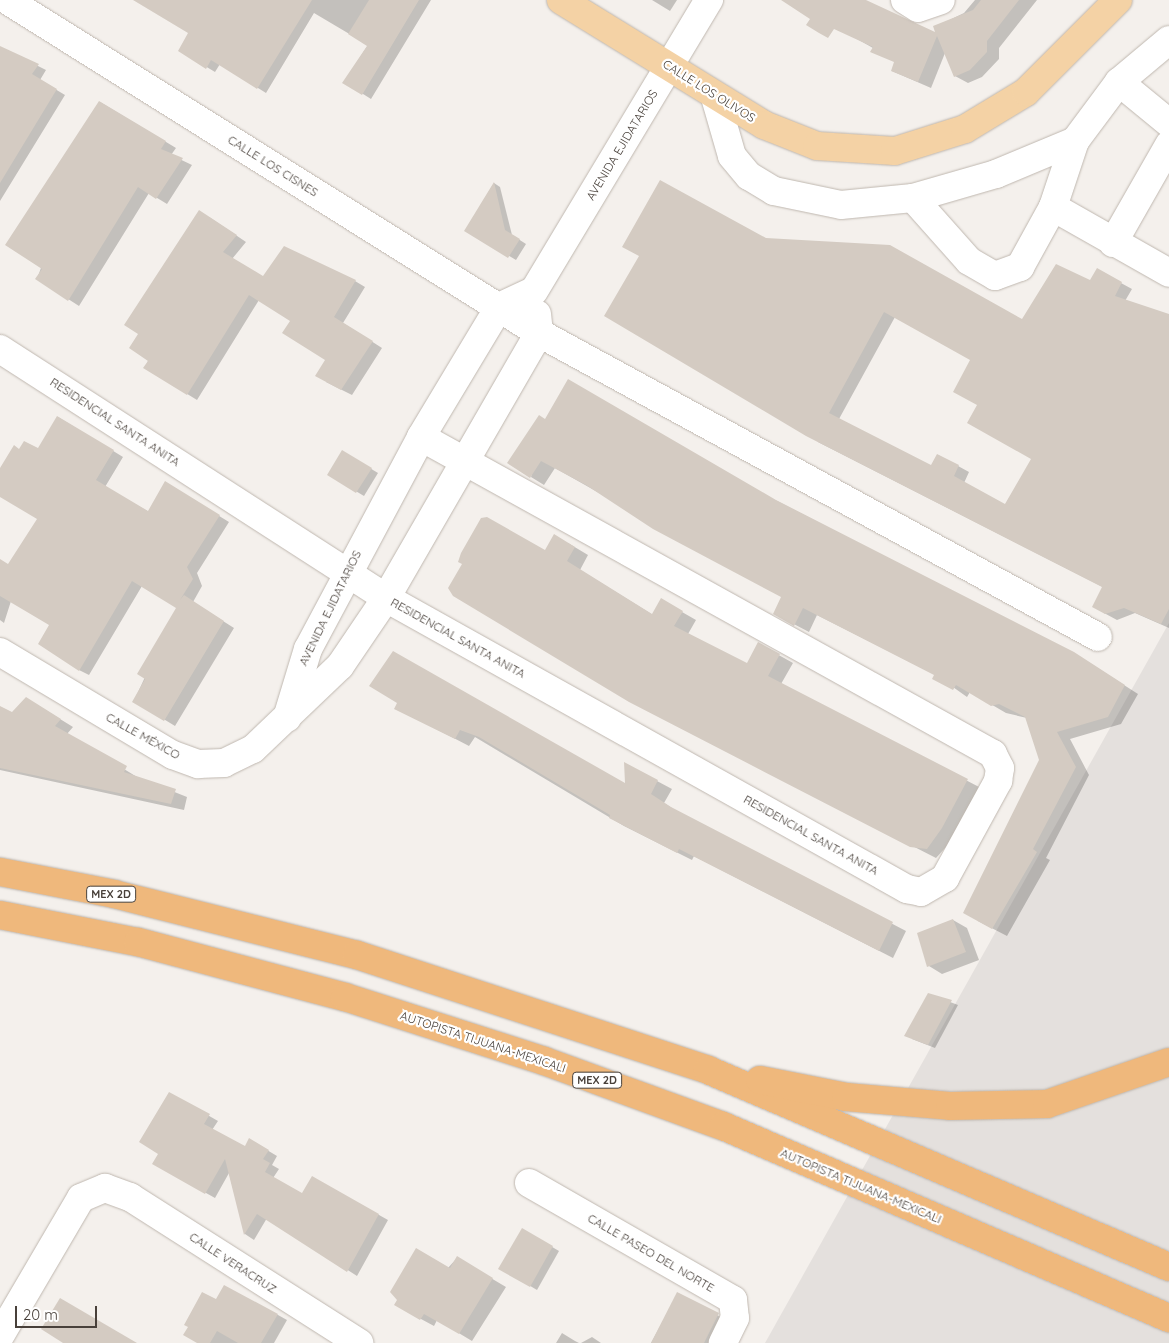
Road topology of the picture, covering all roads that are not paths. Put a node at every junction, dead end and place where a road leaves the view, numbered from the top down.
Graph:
1 (7, 0) edge
2 (561, 0) edge
3 (709, 0) edge
4 (1118, 0) edge
5 (1169, 40) edge
6 (669, 66) junction
7 (1119, 82) junction
8 (715, 97) junction
9 (1169, 123) edge
10 (1075, 141) junction
11 (1169, 146) edge
12 (913, 198) junction
13 (1053, 208) junction
14 (1113, 243) junction
15 (1169, 273) edge
16 (534, 290) junction
17 (499, 307) junction
18 (539, 333) junction
19 (0, 349) edge
20 (420, 437) junction
21 (464, 463) junction
22 (346, 571) junction
23 (386, 598) junction
24 (1098, 637) dead end
25 (0, 652) edge
26 (287, 718) junction
27 (0, 872) edge
28 (0, 914) edge
29 (1169, 1062) edge
30 (708, 1070) junction
31 (529, 1183) dead end
32 (1169, 1267) edge
33 (1169, 1318) edge
34 (0, 1336) edge
35 (359, 1343) edge
36 (722, 1343) edge

1 - 17 street, CALLE LOS CISNES
2 - 6 main road, CALLE LOS OLIVOS
3 - 6 street, AVENIDA EJIDATARIOS
4 - 8 main road, CALLE LOS OLIVOS
5 - 7 street
6 - 8 main road, CALLE LOS OLIVOS
6 - 16 street, AVENIDA EJIDATARIOS
7 - 9 street
7 - 10 street
8 - 12 street
10 - 12 street
10 - 13 street
11 - 14 street
12 - 13 street
13 - 14 street
14 - 15 street
16 - 17 street
16 - 18 street
17 - 18 street, CALLE LOS CISNES
17 - 20 street, AVENIDA EJIDATARIOS
18 - 21 street
18 - 24 street
19 - 22 street, RESIDENCIAL SANTA ANITA
20 - 21 street, RESIDENCIAL SANTA ANITA
20 - 22 street, AVENIDA EJIDATARIOS
21 - 23 street
21 - 23 street, RESIDENCIAL SANTA ANITA
22 - 23 street, RESIDENCIAL SANTA ANITA
22 - 26 street, AVENIDA EJIDATARIOS
23 - 26 street
25 - 26 street, CALLE MÉXICO
27 - 30 highway, MEX 2D
28 - 33 highway, AUTOPISTA TIJUANA-MEXICALI / MEX 2D
29 - 30 highway
30 - 32 highway, MEX 2D
31 - 36 street, CALLE PASEO DEL NORTE
34 - 35 street, CALLE VERACRUZ

